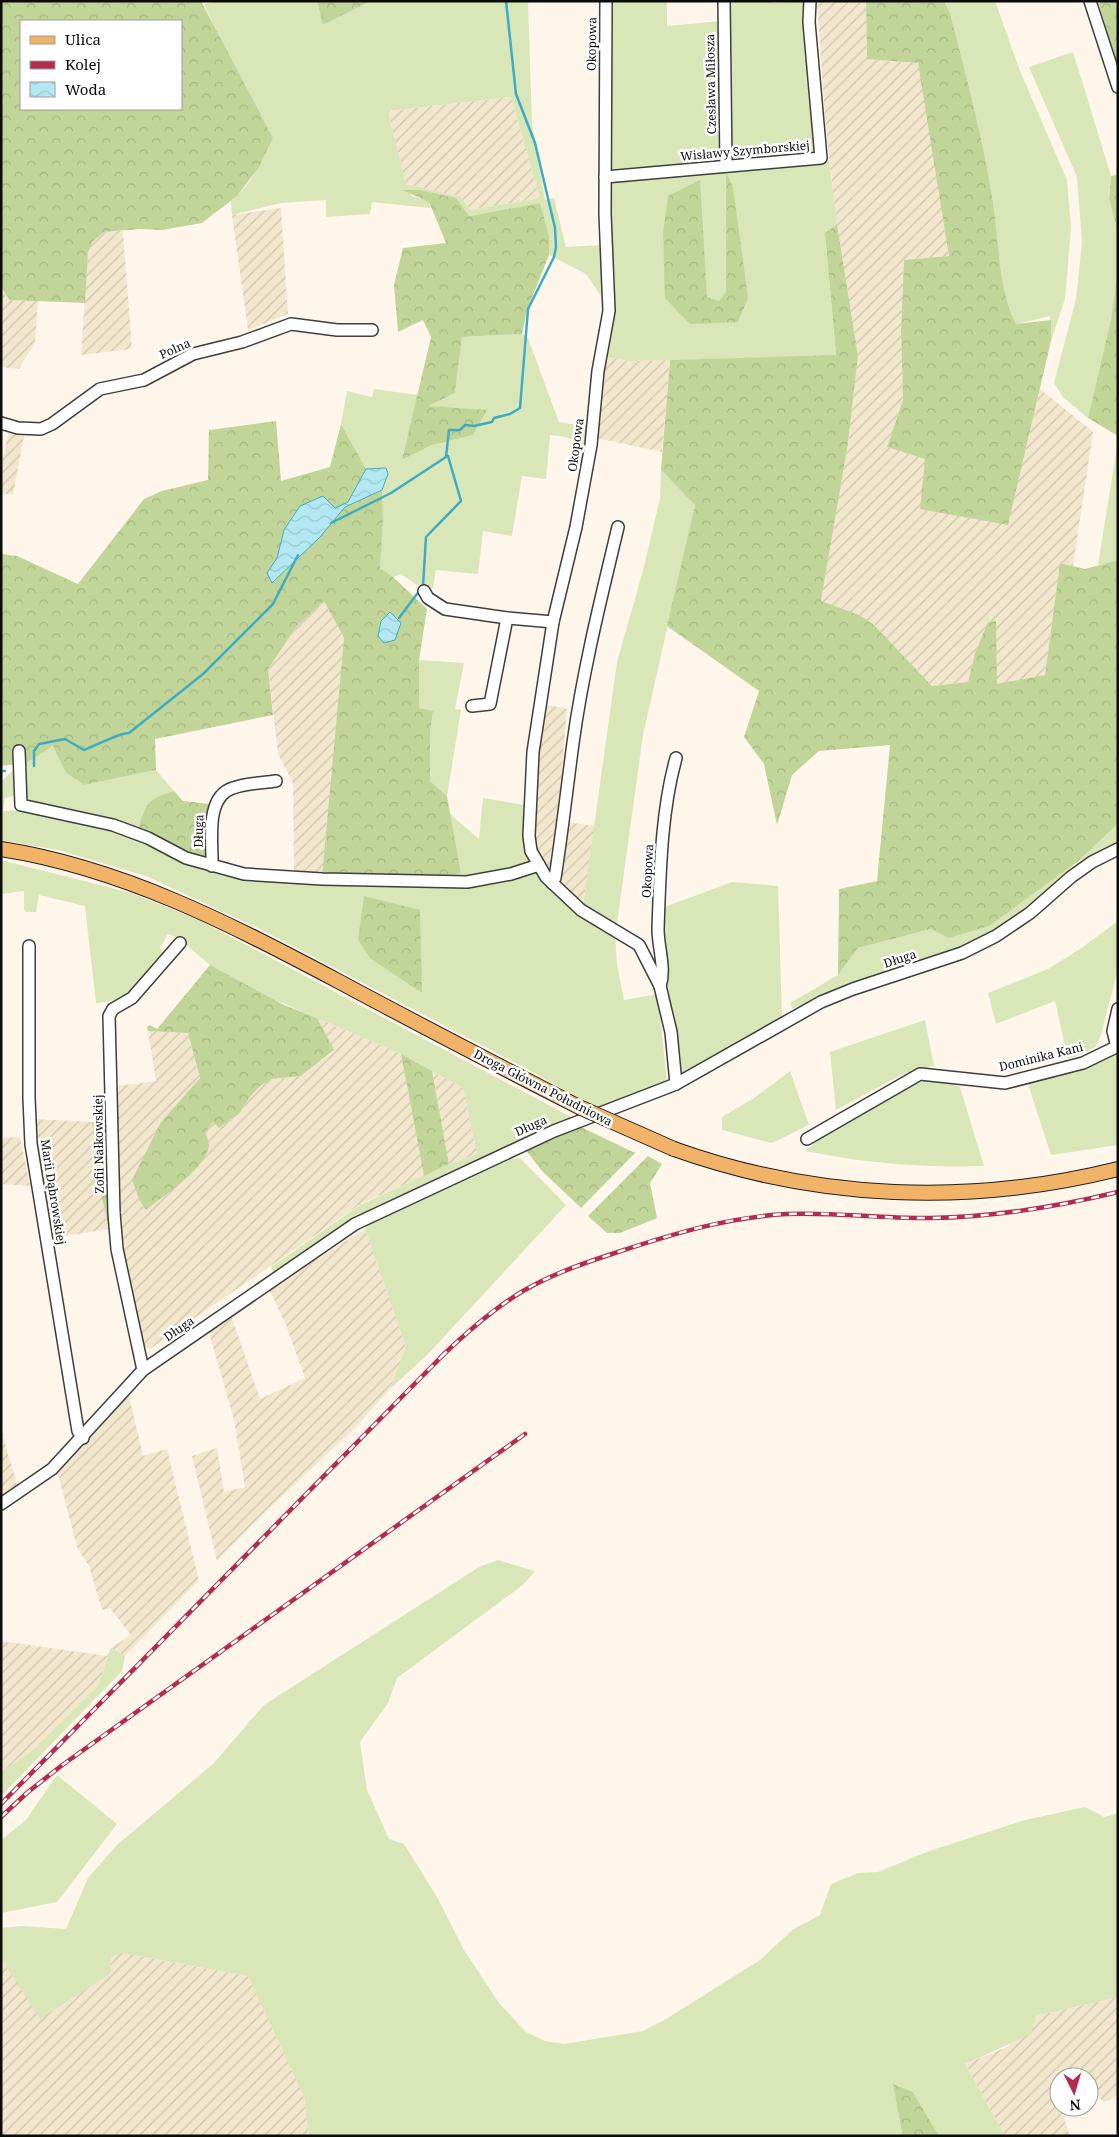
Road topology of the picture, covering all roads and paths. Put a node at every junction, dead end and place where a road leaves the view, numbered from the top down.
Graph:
1 (606, 1) edge
2 (724, 1) edge
3 (810, 1) edge
4 (1090, 1) edge
5 (1118, 88) edge
6 (726, 166) junction
7 (605, 177) junction
8 (372, 330) dead end
9 (1, 424) edge
10 (618, 527) dead end
11 (424, 592) dead end
12 (507, 618) junction
13 (553, 622) junction
14 (472, 706) dead end
15 (19, 750) dead end
16 (676, 758) dead end
17 (276, 781) dead end
18 (1, 849) edge
19 (1118, 849) edge
20 (539, 865) junction
21 (212, 866) junction
22 (552, 883) junction
23 (180, 943) dead end
24 (29, 946) dead end
25 (660, 986) junction
26 (1118, 1009) edge
27 (1117, 1047) edge
28 (676, 1084) junction
29 (808, 1139) dead end
30 (1118, 1169) edge
31 (143, 1370) junction
32 (83, 1438) junction
33 (1, 1504) edge

1 - 7 street, Okopowa
2 - 6 street, Czesława Miłosza
3 - 6 street, Wisławy Szymborskiej
4 - 5 street
6 - 7 street, Wisławy Szymborskiej
7 - 13 street, Okopowa
8 - 9 street, Polna
10 - 22 street
11 - 12 street
12 - 13 street
12 - 14 street
13 - 20 street, Okopowa
15 - 21 street
16 - 25 street, Okopowa
17 - 21 street, Długa
18 - 30 main road, Droga Główna Południowa, bridge
19 - 28 street, Długa
20 - 21 street
20 - 22 street, Okopowa
22 - 25 street, Okopowa
23 - 31 street, Zofii Nałkowskiej
24 - 32 street, Marii Dąbrowskiej
25 - 28 street, Okopowa
26 - 27 street, Dominika Kani
27 - 29 street, Dominika Kani
28 - 31 street, Długa
31 - 32 street, Długa
32 - 33 street, Długa

